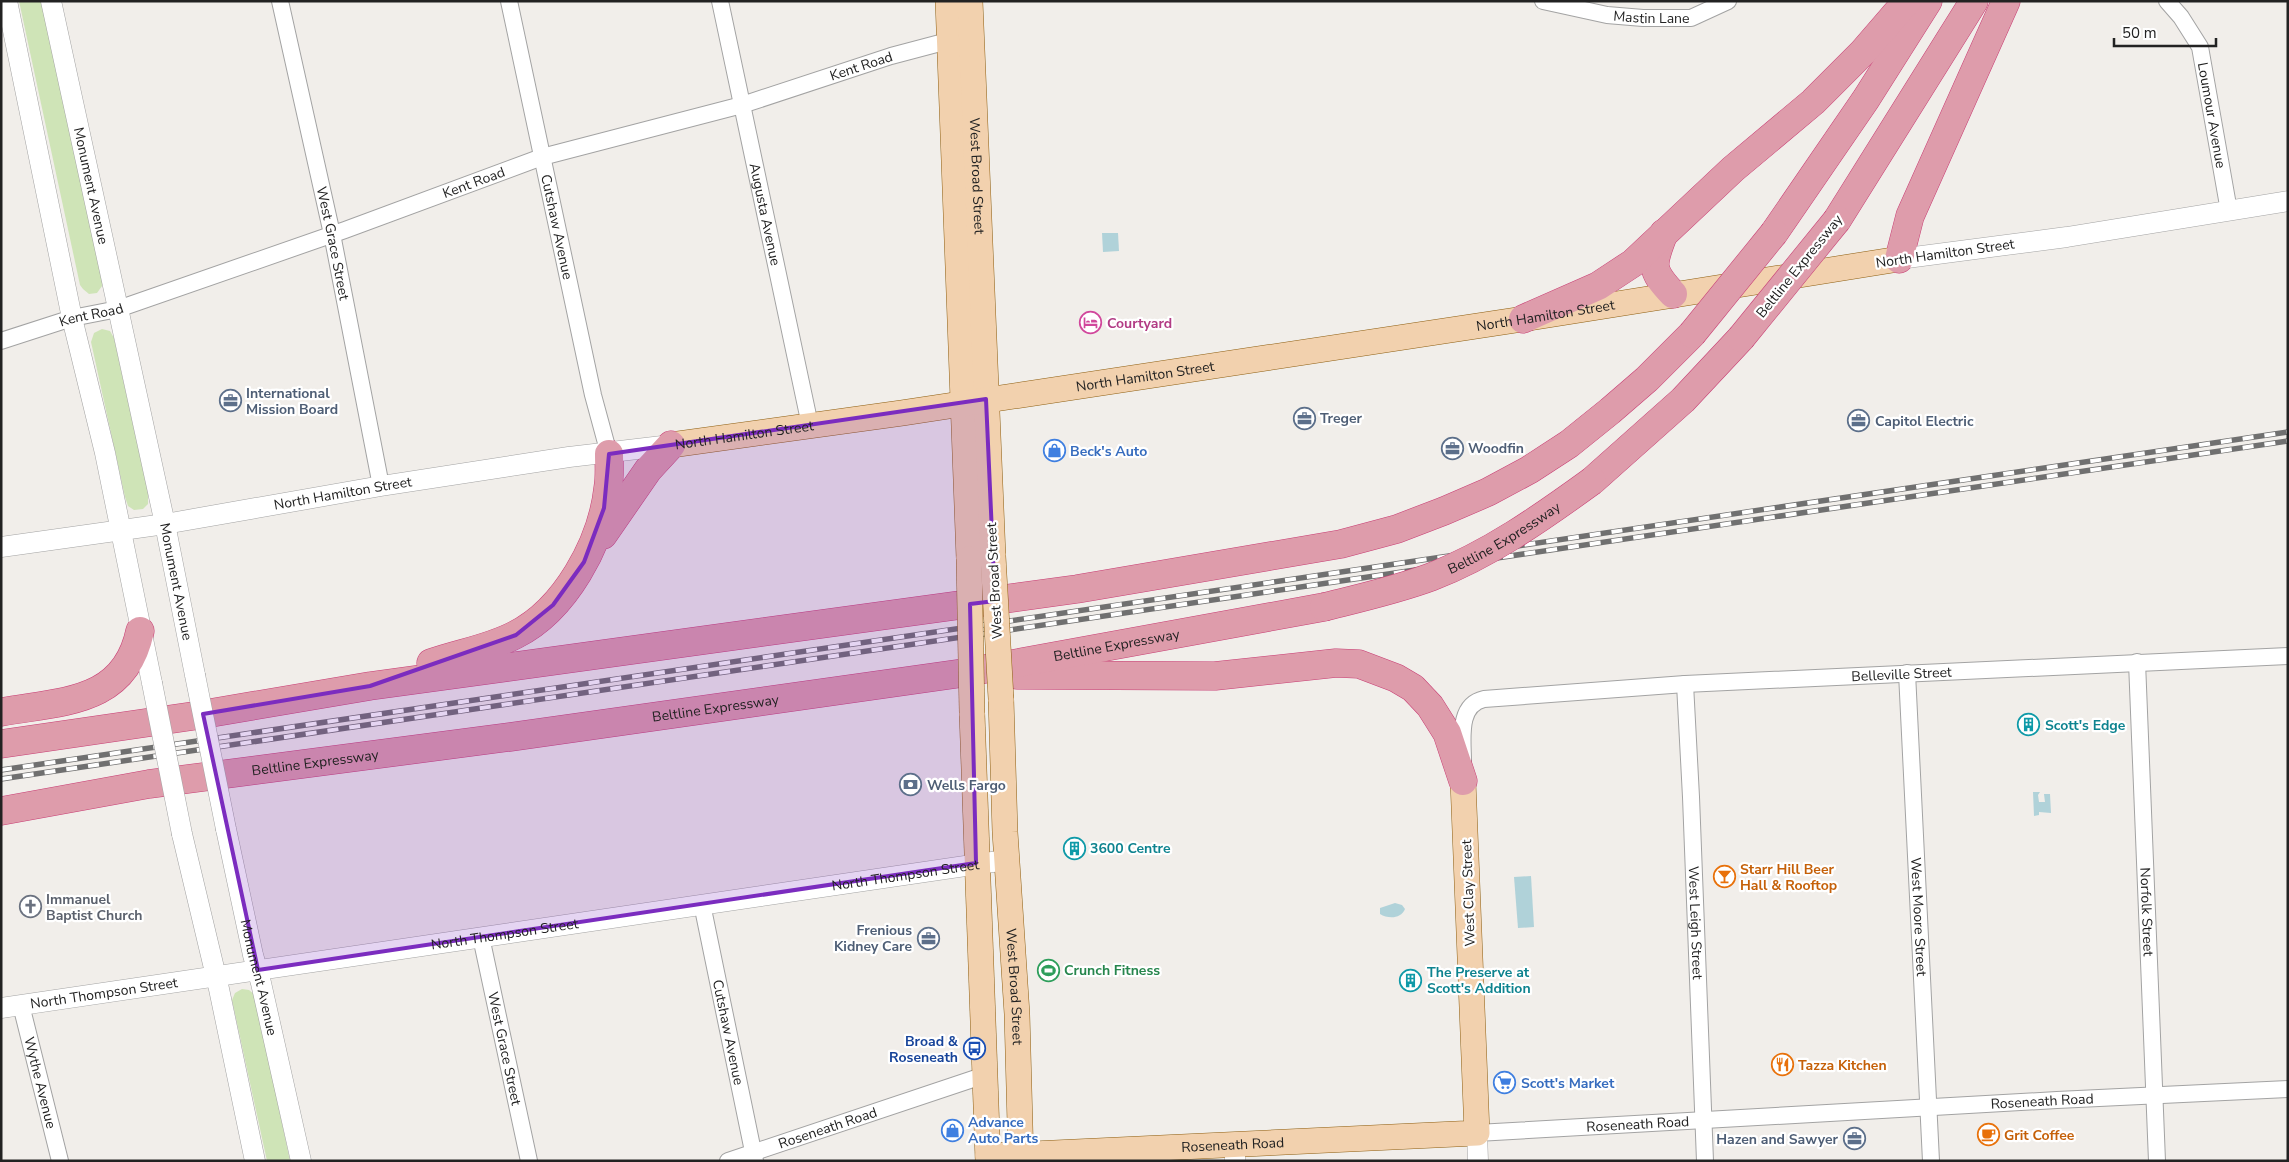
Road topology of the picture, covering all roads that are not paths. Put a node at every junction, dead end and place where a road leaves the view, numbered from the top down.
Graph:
1 (7, 1) edge
2 (51, 1) edge
3 (280, 1) edge
4 (508, 1) edge
5 (720, 1) edge
6 (948, 1) edge
7 (970, 1) edge
8 (1543, 1) edge
9 (1728, 1) edge
10 (1906, 1) edge
11 (1928, 1) edge
12 (1974, 1) edge
13 (2006, 1) edge
14 (2167, 1) edge
15 (960, 37) junction
16 (742, 105) junction
17 (542, 157) junction
18 (2288, 201) edge
19 (2229, 211) junction
20 (1664, 233) junction
21 (332, 234) junction
22 (1898, 259) junction
23 (1673, 294) junction
24 (118, 309) junction
25 (72, 318) junction
26 (1524, 319) junction
27 (1, 341) edge
28 (975, 401) junction
29 (806, 426) junction
30 (671, 445) junction
31 (609, 454) junction
32 (381, 486) junction
33 (164, 524) junction
34 (119, 530) junction
35 (1, 547) edge
36 (981, 557) junction
37 (584, 562) junction
38 (140, 631) junction
39 (2288, 656) edge
40 (2137, 662) junction
41 (1907, 672) junction
42 (963, 673) junction
43 (1685, 684) junction
44 (370, 686) junction
45 (1516, 695) joint
46 (1, 712) edge
47 (1, 744) edge
48 (1463, 781) junction
49 (1, 811) edge
50 (1006, 860) junction
51 (976, 863) junction
52 (702, 904) junction
53 (480, 936) junction
54 (258, 970) junction
55 (216, 977) junction
56 (21, 1004) junction
57 (1, 1008) edge
58 (984, 1075) junction
59 (2288, 1089) edge
60 (2154, 1095) junction
61 (1928, 1107) junction
62 (1703, 1121) junction
63 (1477, 1134) junction
64 (1235, 1153) edge
65 (754, 1157) edge
66 (988, 1158) edge
67 (1021, 1158) edge
68 (60, 1161) edge
69 (255, 1161) edge
70 (301, 1161) edge
71 (529, 1161) edge
72 (728, 1161) edge
73 (1478, 1161) edge
74 (1704, 1161) edge
75 (1931, 1161) edge
76 (2157, 1161) edge

1 - 25 street
2 - 24 street, Monument Avenue
3 - 21 street, West Grace Street
4 - 17 street, Cutshaw Avenue
5 - 16 street, Augusta Avenue
6 - 15 main road, West Broad Street
7 - 15 main road, West Broad Street
8 - 9 street, Mastin Lane
10 - 20 highway
11 - 44 highway, bridge
12 - 42 highway, Beltline Expressway, bridge
13 - 22 highway
14 - 19 street, Loumour Avenue
15 - 16 street, Kent Road
15 - 28 main road, West Broad Street
16 - 17 street, Kent Road
16 - 29 street, Augusta Avenue
17 - 21 street, Kent Road
17 - 31 street, Cutshaw Avenue
18 - 19 street, North Hamilton Street
19 - 22 street, North Hamilton Street
20 - 23 highway
20 - 26 highway
21 - 24 street, Kent Road
21 - 32 street, West Grace Street
22 - 23 main road, North Hamilton Street
23 - 26 main road, North Hamilton Street
24 - 25 street, Kent Road
24 - 33 street, Monument Avenue
25 - 27 street, Kent Road
25 - 34 street
26 - 28 main road, North Hamilton Street
28 - 29 main road, North Hamilton Street
28 - 36 main road, West Broad Street
29 - 30 main road, North Hamilton Street
30 - 31 street, North Hamilton Street
30 - 37 highway
31 - 32 street, North Hamilton Street
31 - 37 highway
32 - 33 street, North Hamilton Street
33 - 34 street, North Hamilton Street
33 - 54 street, Monument Avenue, bridge
34 - 35 street, North Hamilton Street
34 - 38 street
36 - 50 main road, West Broad Street, bridge
36 - 51 main road, West Broad Street, bridge
37 - 44 highway
38 - 46 highway
38 - 55 street, bridge
39 - 40 street, Belleville Street
40 - 41 street, Belleville Street
40 - 60 street, Norfolk Street
41 - 43 street, Belleville Street
41 - 61 street, West Moore Street
42 - 48 highway
42 - 49 highway, Beltline Expressway
43 - 45 street, Belleville Street
43 - 62 street, West Leigh Street
44 - 47 highway
45 - 48 street, West Clay Street
48 - 63 main road, West Clay Street
50 - 51 street, North Thompson Street
50 - 67 main road, West Broad Street
51 - 52 street, North Thompson Street
51 - 58 main road, West Broad Street
52 - 53 street, North Thompson Street
52 - 65 street, Cutshaw Avenue
53 - 54 street, North Thompson Street
53 - 71 street, West Grace Street
54 - 55 street, North Thompson Street
54 - 70 street, Monument Avenue
55 - 56 street, North Thompson Street
55 - 69 street
56 - 57 street, North Thompson Street
56 - 68 street, Wythe Avenue
58 - 65 street, Roseneath Road
58 - 66 main road, West Broad Street
59 - 60 street, Roseneath Road
60 - 61 street, Roseneath Road
60 - 76 street, Norfolk Street
61 - 62 street, Roseneath Road
61 - 75 street, West Moore Street
62 - 63 street, Roseneath Road
62 - 74 street, West Leigh Street
63 - 64 main road, Roseneath Road
63 - 73 street, West Clay Street
64 - 67 main road, Roseneath Road
65 - 72 street, Roseneath Road
66 - 67 main road, Roseneath Road

